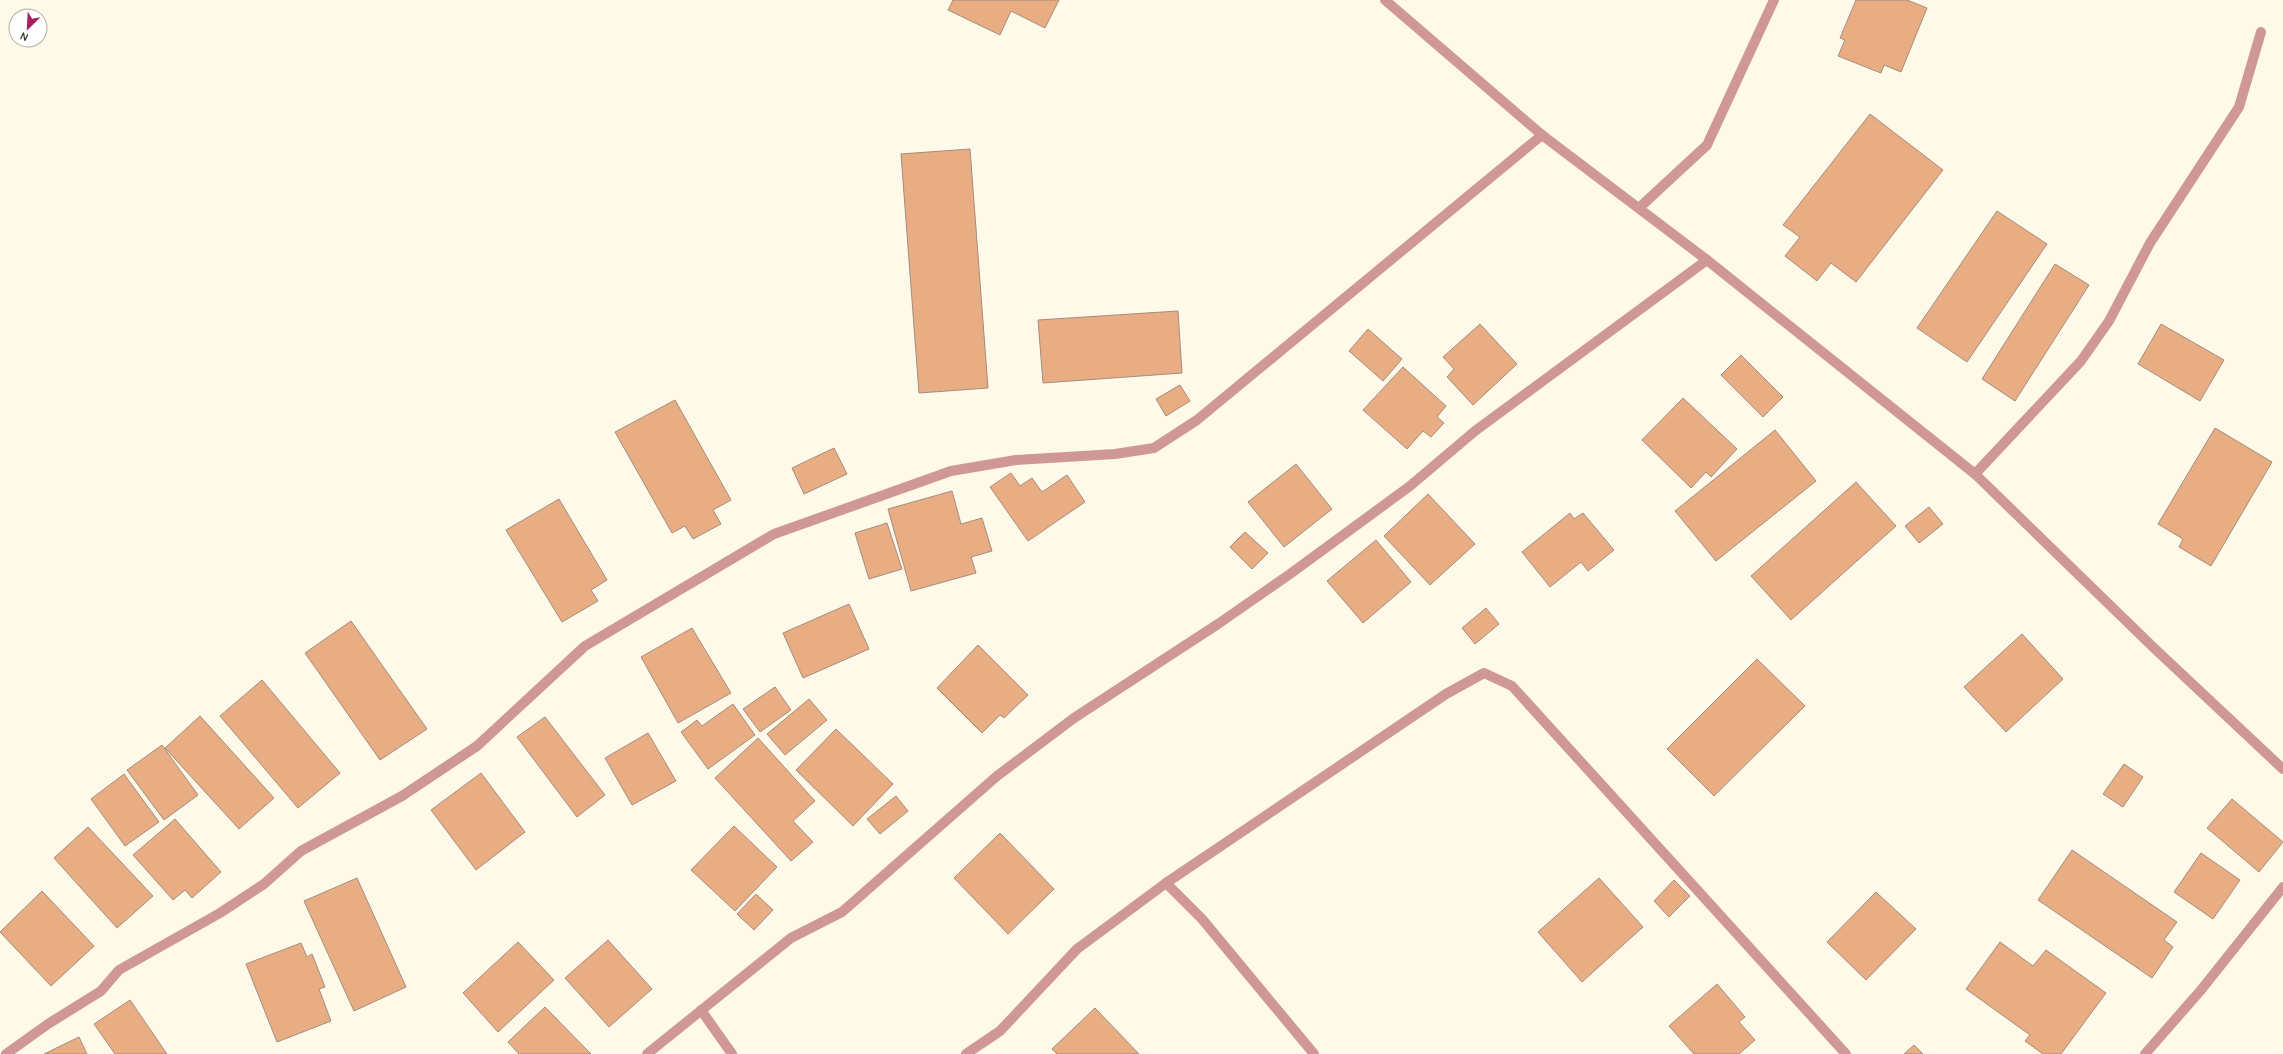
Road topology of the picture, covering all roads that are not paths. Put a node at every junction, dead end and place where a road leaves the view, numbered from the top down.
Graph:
1 (1385, 0) edge
2 (1774, 0) edge
3 (2261, 32) dead end
4 (1542, 135) junction
5 (1639, 208) junction
6 (1707, 260) junction
7 (1975, 474) junction
8 (2283, 769) edge
9 (1166, 883) junction
10 (2283, 887) edge
11 (700, 1010) junction
12 (6, 1054) edge
13 (647, 1054) edge
14 (732, 1054) edge
15 (966, 1054) edge
16 (1314, 1054) edge
17 (1846, 1054) edge
18 (2145, 1054) edge

1 - 4 street
2 - 5 street
3 - 7 street
4 - 5 street
4 - 12 street
5 - 6 street
6 - 7 street
6 - 11 street
7 - 8 street
9 - 15 street
9 - 16 street
9 - 17 street
10 - 18 street
11 - 13 street
11 - 14 street

